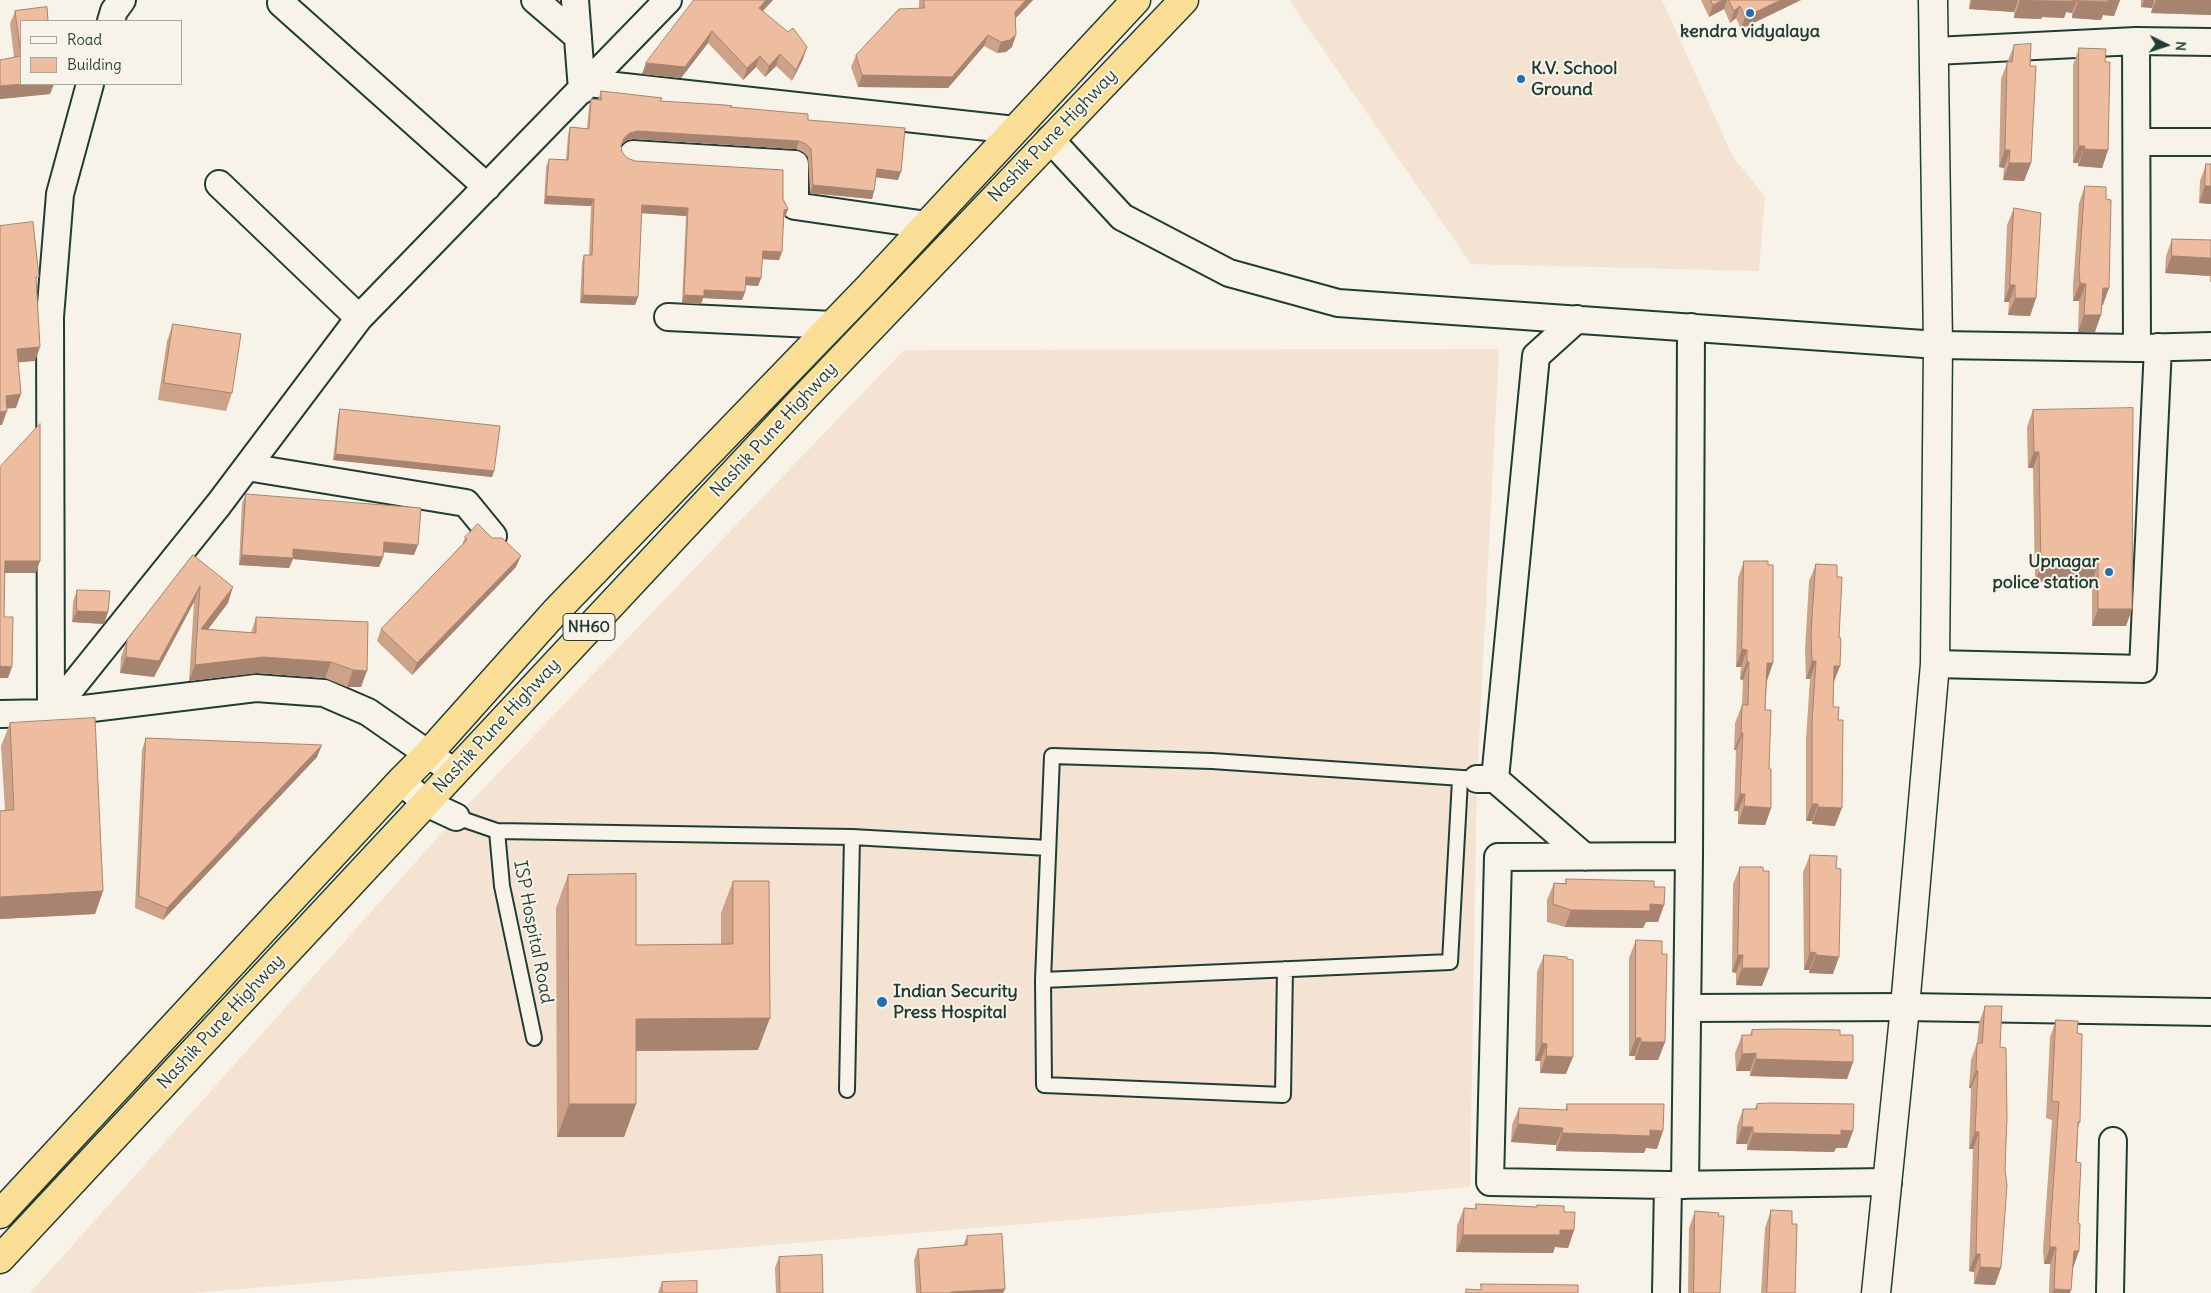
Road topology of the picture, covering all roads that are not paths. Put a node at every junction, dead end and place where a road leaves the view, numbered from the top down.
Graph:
1 (122, 0) edge
2 (535, 0) edge
3 (575, 0) edge
4 (668, 0) edge
5 (1136, 0) edge
6 (1184, 0) edge
7 (1934, 0) edge
8 (281, 3) dead end
9 (111, 20) edge
10 (578, 37) junction
11 (2136, 40) junction
12 (2211, 42) edge
13 (1935, 51) junction
14 (90, 85) edge
15 (585, 86) junction
16 (1015, 130) junction
17 (1050, 139) junction
18 (2137, 142) junction
19 (2211, 142) edge
20 (633, 154) dead end
21 (219, 184) dead end
22 (487, 187) junction
23 (927, 225) junction
24 (668, 316) dead end
25 (359, 318) junction
26 (1577, 320) junction
27 (832, 325) junction
28 (1691, 327) junction
29 (1938, 345) junction
30 (2211, 346) edge
31 (2148, 347) junction
32 (247, 467) junction
33 (493, 536) edge
34 (1935, 664) junction
35 (51, 713) junction
36 (0, 714) edge
37 (428, 754) junction
38 (454, 772) junction
39 (1477, 779) junction
40 (401, 781) junction
41 (426, 803) junction
42 (456, 817) joint
43 (497, 832) junction
44 (852, 837) junction
45 (1048, 848) junction
46 (1690, 856) junction
47 (1585, 857) junction
48 (1285, 969) junction
49 (1043, 980) junction
50 (1688, 1008) junction
51 (1905, 1008) junction
52 (2211, 1012) edge
53 (534, 1038) dead end
54 (847, 1090) dead end
55 (2113, 1141) dead end
56 (1888, 1182) junction
57 (1677, 1185) junction
58 (0, 1214) edge
59 (0, 1259) edge
60 (1666, 1293) edge
61 (1876, 1293) edge
62 (2110, 1293) edge

1 - 9 street
2 - 10 street
3 - 10 street
4 - 15 street
5 - 16 highway, Nashik Pune Highway / NH60
6 - 17 highway, Nashik Pune Highway / NH60
7 - 13 street
8 - 22 street
10 - 15 street
11 - 12 street
11 - 13 street
11 - 18 street
13 - 29 street
14 - 35 street
15 - 16 street
15 - 22 street
16 - 23 highway, Nashik Pune Highway / NH60
17 - 26 street
17 - 38 highway, Nashik Pune Highway / NH60
18 - 19 street
18 - 31 street
20 - 23 street
21 - 25 street
22 - 25 street
23 - 27 highway, Nashik Pune Highway / NH60
24 - 27 street
25 - 32 street
26 - 28 street
26 - 39 street
27 - 37 highway, Nashik Pune Highway / NH60
28 - 29 street
28 - 46 street
29 - 31 street
29 - 34 street
30 - 31 street
31 - 34 street
32 - 33 street
32 - 35 street
34 - 51 street
35 - 36 street
35 - 37 street
37 - 38 street
37 - 40 highway, Nashik Pune Highway / NH60
38 - 41 highway, Nashik Pune Highway / NH60
39 - 45 lane
39 - 47 street
39 - 48 lane
40 - 41 street
40 - 58 highway, Nashik Pune Highway / NH60
41 - 42 street
41 - 59 highway, Nashik Pune Highway / NH60
42 - 43 lane
43 - 44 lane
43 - 53 lane, ISP Hospital Road
44 - 45 lane
44 - 54 lane
45 - 49 lane
46 - 47 street
46 - 50 street
47 - 57 street
48 - 49 lane
48 - 49 lane
50 - 51 street
50 - 57 street
51 - 52 street
51 - 56 street
55 - 62 street
56 - 57 street
56 - 61 street
57 - 60 street

